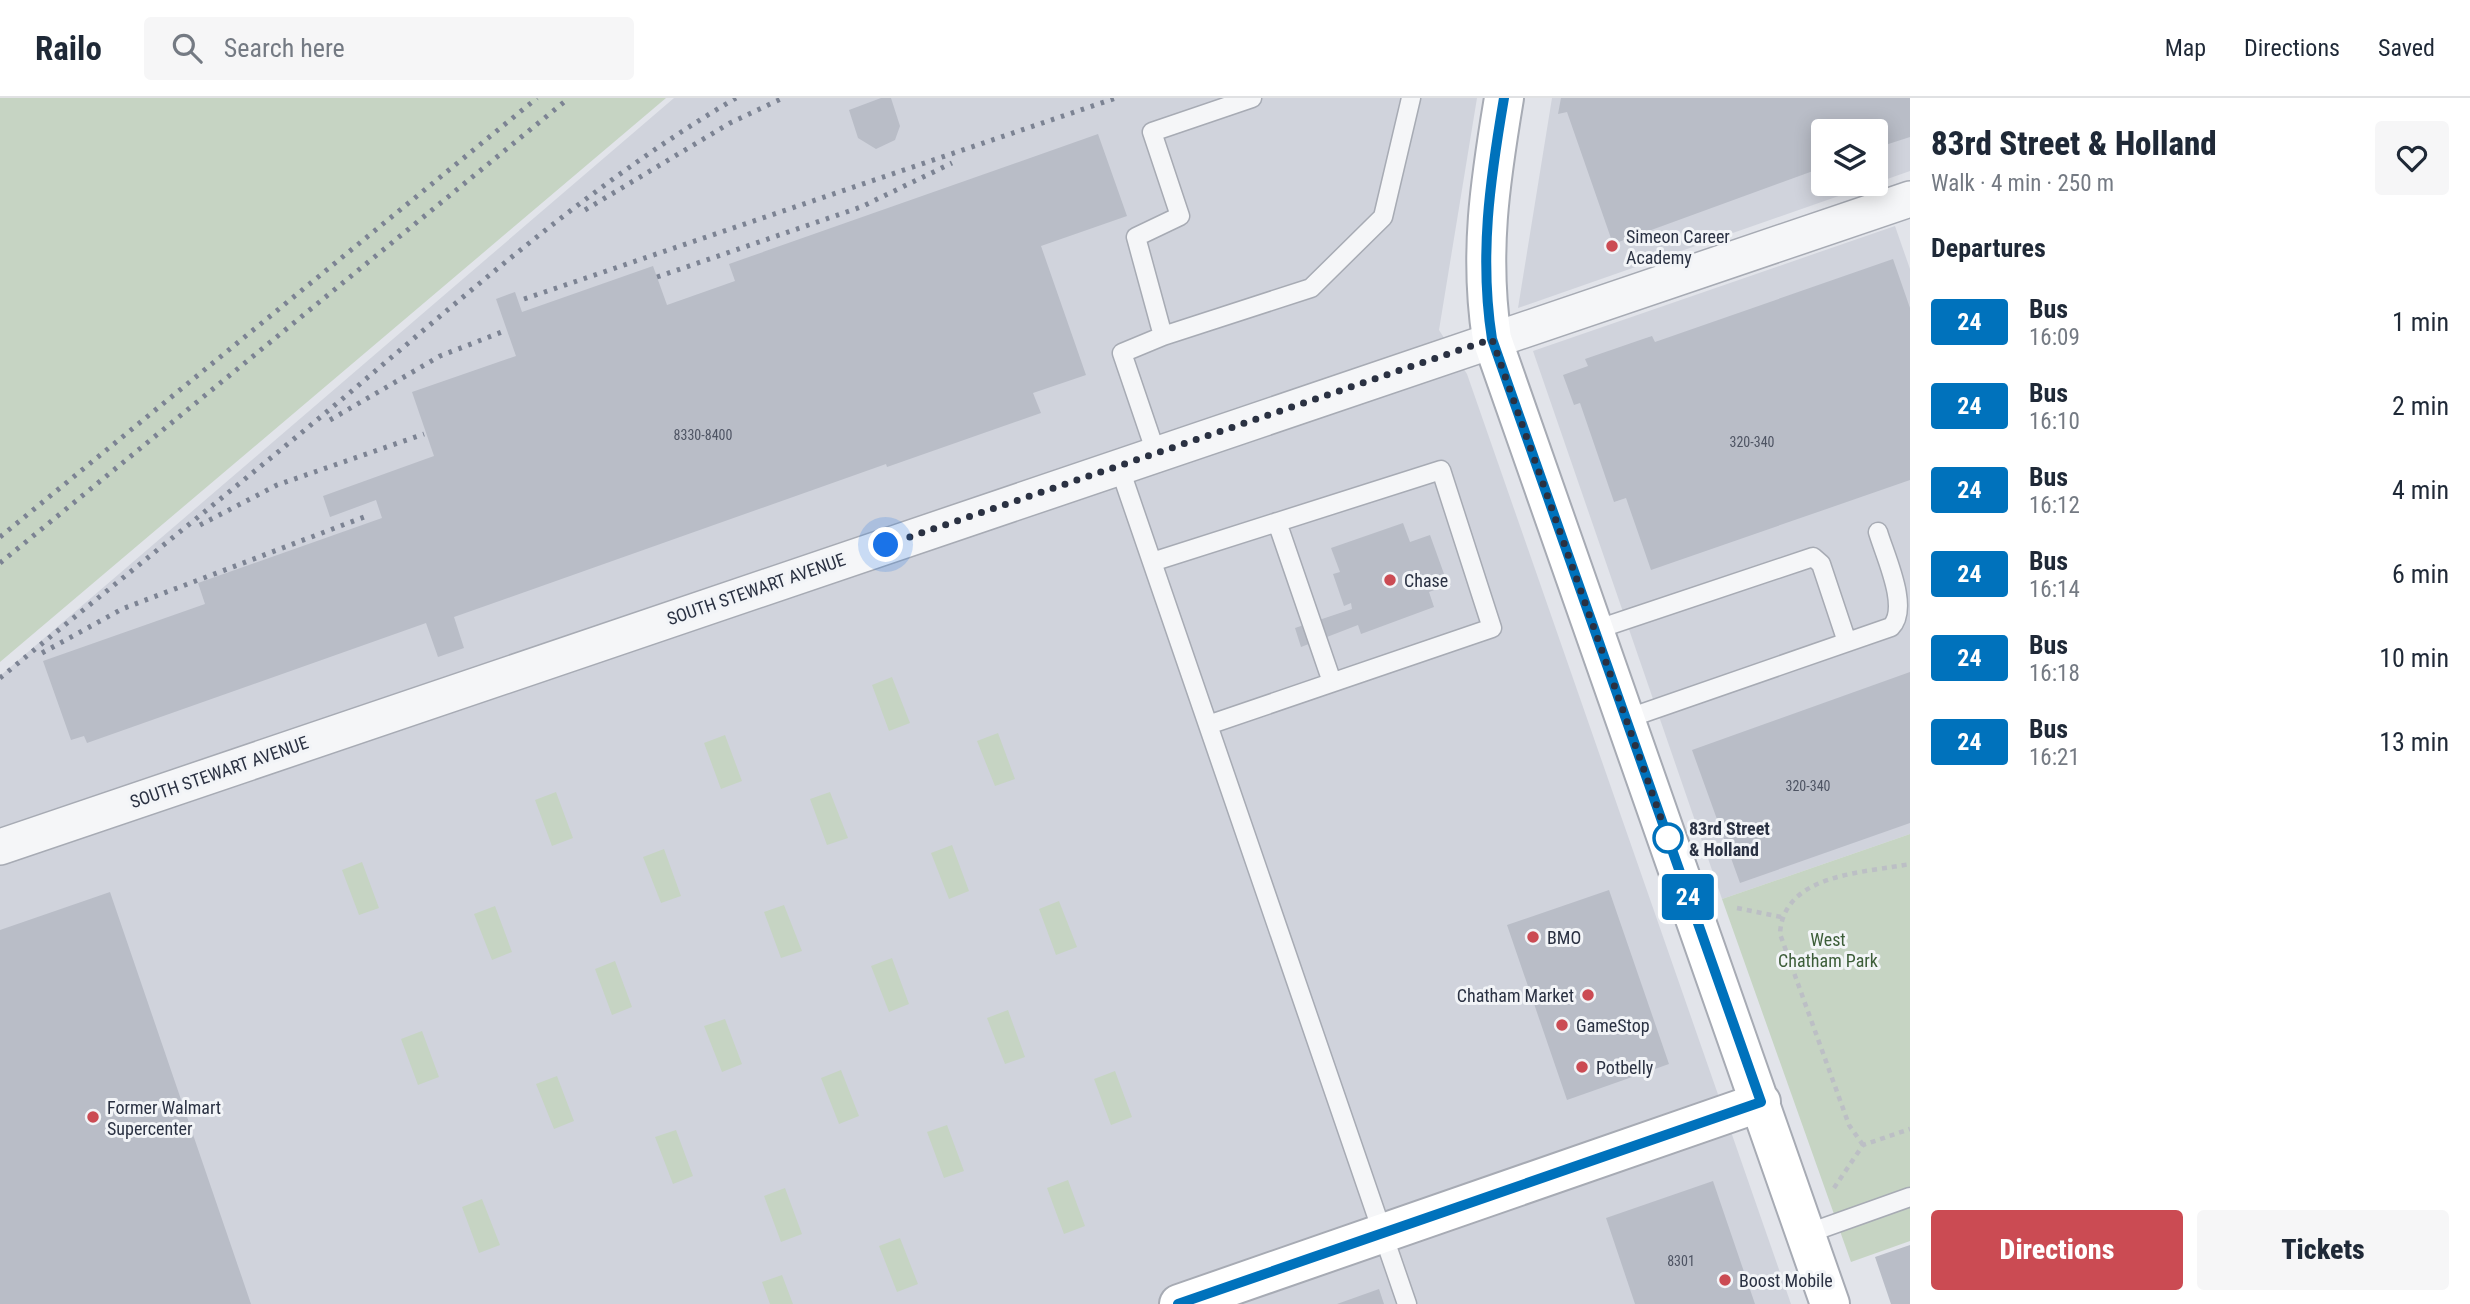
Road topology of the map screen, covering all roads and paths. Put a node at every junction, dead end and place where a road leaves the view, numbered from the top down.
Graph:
1 (1252, 98) edge
2 (1411, 98) edge
3 (1504, 98) edge
4 (1910, 199) edge
5 (1163, 336) junction
6 (1492, 339) junction
7 (1156, 453) junction
8 (1119, 466) junction
9 (1277, 522) junction
10 (1878, 532) dead end
11 (1152, 562) junction
12 (1595, 630) junction
13 (1847, 642) junction
14 (1332, 682) junction
15 (1626, 719) junction
16 (1208, 725) junction
17 (0, 846) edge
18 (1910, 864) edge
19 (1737, 908) dead end
20 (1781, 916) junction
21 (1761, 1102) junction
22 (1910, 1129) edge
23 (1863, 1145) junction
24 (1834, 1188) dead end
25 (1910, 1197) edge
26 (1383, 1234) junction
27 (1806, 1234) junction
28 (1179, 1304) edge
29 (1407, 1304) edge
30 (1830, 1304) edge

1 - 5 lane
2 - 5 lane
3 - 6 street
4 - 6 street, SOUTH STEWART AVENUE
5 - 7 lane
6 - 7 street, SOUTH STEWART AVENUE
6 - 12 street
7 - 8 street, SOUTH STEWART AVENUE
8 - 11 lane
8 - 17 street, SOUTH STEWART AVENUE
9 - 11 lane
9 - 14 lane
9 - 14 lane
10 - 13 lane
11 - 16 lane
12 - 13 lane
12 - 15 street
13 - 15 lane
14 - 16 lane
15 - 21 street
16 - 26 lane
18 - 20 path
19 - 20 path
20 - 23 path
21 - 26 street
21 - 27 street
22 - 23 path
23 - 24 path
25 - 27 lane
26 - 28 street
26 - 29 lane
27 - 30 street

